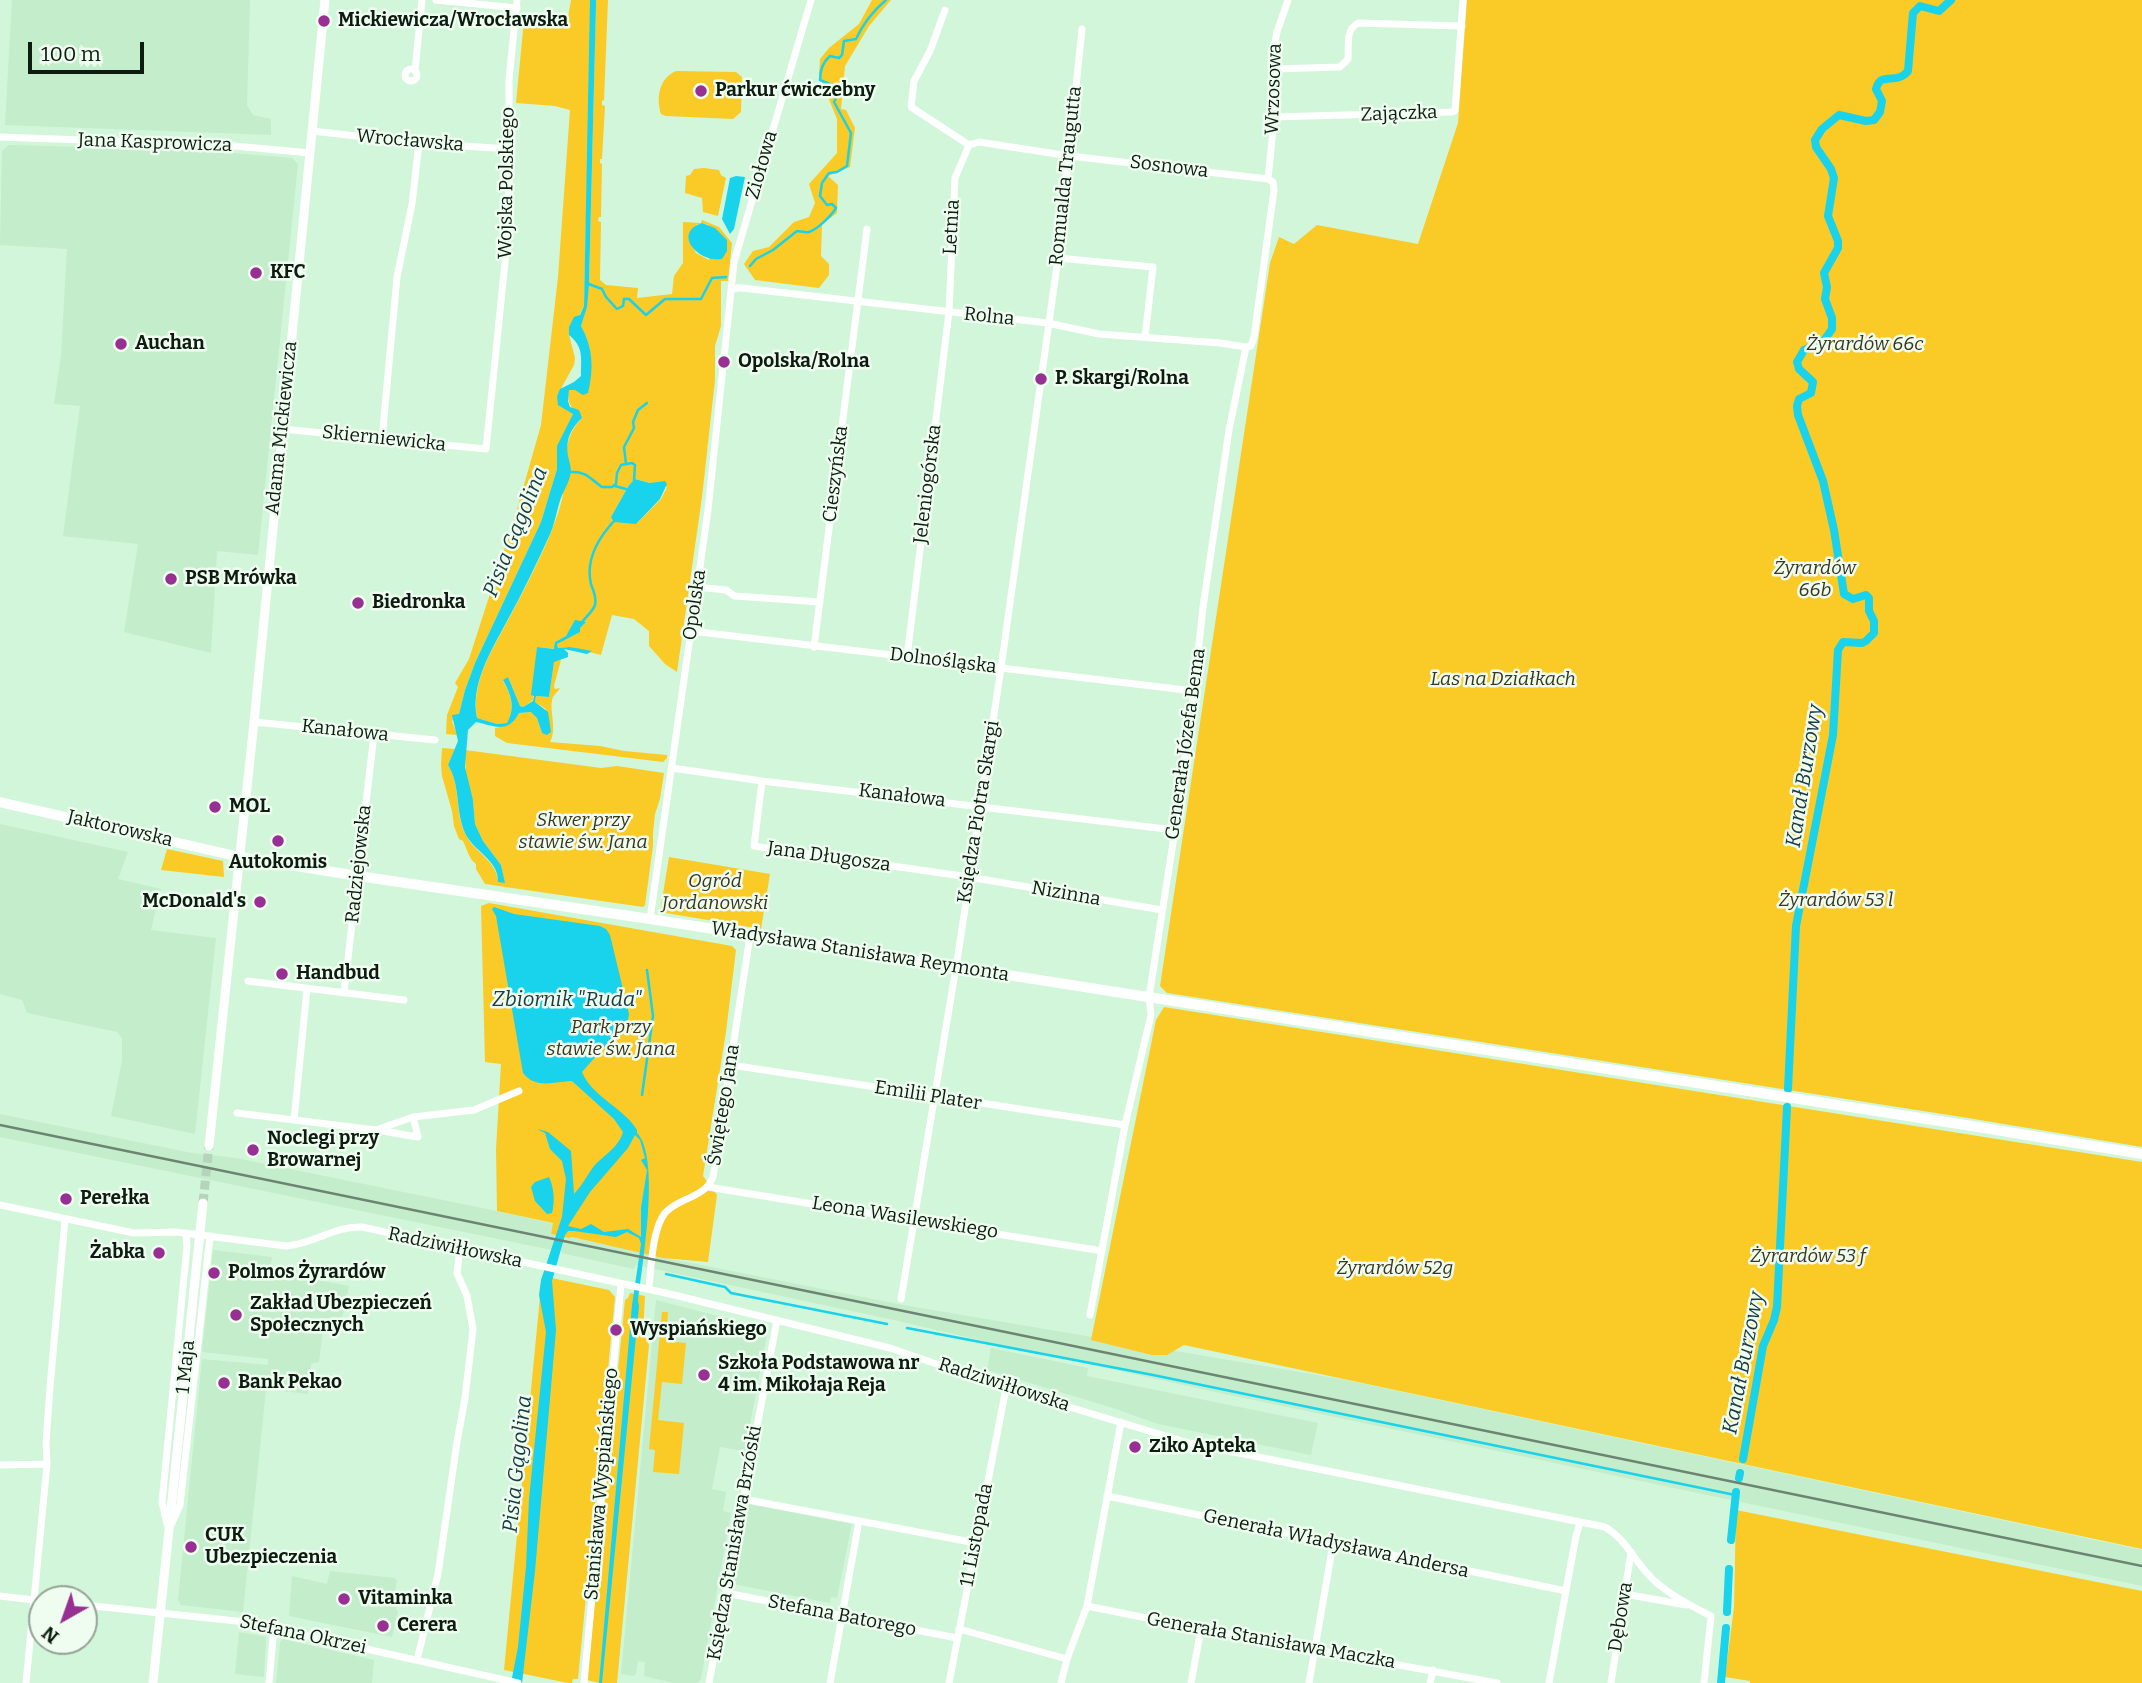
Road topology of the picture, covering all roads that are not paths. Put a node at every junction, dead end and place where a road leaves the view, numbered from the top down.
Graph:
1 (325, 0) edge
2 (422, 0) edge
3 (436, 0) edge
4 (811, 0) edge
5 (1288, 0) edge
6 (1463, 0) edge
7 (517, 4) edge
8 (945, 10) dead end
9 (1461, 26) junction
10 (1082, 29) dead end
11 (1274, 69) junction
12 (415, 71) dead end
13 (1274, 117) junction
14 (312, 131) junction
15 (0, 136) edge
16 (419, 143) junction
17 (968, 145) junction
18 (509, 149) junction
19 (310, 153) junction
20 (1070, 156) junction
21 (1268, 179) junction
22 (867, 229) dead end
23 (1058, 258) junction
24 (732, 286) junction
25 (857, 302) junction
26 (949, 312) junction
27 (1048, 323) junction
28 (1145, 337) junction
29 (1246, 347) junction
30 (282, 429) junction
31 (382, 439) junction
32 (486, 449) joint
33 (697, 587) junction
34 (820, 602) junction
35 (691, 631) junction
36 (814, 647) junction
37 (907, 657) junction
38 (1001, 668) junction
39 (1194, 691) junction
40 (254, 722) junction
41 (374, 734) junction
42 (435, 740) dead end
43 (672, 768) junction
44 (762, 781) junction
45 (0, 802) edge
46 (981, 806) junction
47 (1175, 830) junction
48 (240, 857) junction
49 (358, 876) junction
50 (969, 877) junction
51 (1162, 910) junction
52 (650, 919) junction
53 (750, 936) junction
54 (956, 968) junction
55 (248, 981) dead end
56 (307, 989) junction
57 (344, 993) junction
58 (1149, 997) junction
59 (404, 1000) dead end
60 (731, 1065) junction
61 (519, 1091) dead end
62 (935, 1097) junction
63 (237, 1114) dead end
64 (413, 1117) junction
65 (294, 1120) junction
66 (1125, 1125) junction
67 (376, 1130) junction
68 (209, 1146) tunnel mouth
69 (2142, 1154) edge
70 (708, 1187) junction
71 (203, 1203) tunnel mouth
72 (0, 1205) edge
73 (915, 1219) junction
74 (65, 1220) junction
75 (189, 1234) junction
76 (207, 1236) junction
77 (460, 1250) junction
78 (1102, 1251) junction
79 (624, 1285) junction
80 (645, 1288) junction
81 (901, 1300) dead end
82 (1090, 1315) dead end
83 (776, 1320) junction
84 (1006, 1388) junction
85 (1121, 1422) junction
86 (47, 1464) junction
87 (0, 1465) edge
88 (1107, 1496) junction
89 (743, 1499) junction
90 (859, 1521) junction
91 (1580, 1523) junction
92 (169, 1531) junction
93 (976, 1543) junction
94 (1333, 1544) junction
95 (1631, 1552) junction
96 (39, 1585) edge
97 (1566, 1591) junction
98 (726, 1593) junction
99 (1625, 1594) junction
100 (0, 1596) edge
101 (28, 1599) edge
102 (1690, 1605) junction
103 (98, 1606) edge
104 (1087, 1606) junction
105 (160, 1613) junction
106 (842, 1615) junction
107 (274, 1627) junction
108 (959, 1629) junction
109 (1201, 1629) junction
110 (957, 1638) junction
111 (1315, 1649) junction
112 (30, 1655) edge
113 (1068, 1659) junction
114 (417, 1660) junction
115 (1433, 1670) junction
116 (26, 1683) edge
117 (153, 1683) edge
118 (269, 1683) edge
119 (518, 1683) edge
120 (584, 1683) edge
121 (709, 1683) edge
122 (830, 1683) edge
123 (949, 1683) edge
124 (1061, 1683) edge
125 (1191, 1683) edge
126 (1308, 1683) edge
127 (1430, 1683) edge
128 (1497, 1683) edge
129 (1549, 1683) edge
130 (1611, 1683) edge
131 (1704, 1683) edge

1 - 14 street, Adama Mickiewicza
2 - 12 street
3 - 7 street
4 - 24 street, Ziołowa
5 - 11 street, Wrzosowa
6 - 9 street, Zajączka
7 - 18 street, Wojska Polskiego
8 - 17 street
9 - 11 street
9 - 13 street, Zajączka
10 - 20 street, Romualda Traugutta
11 - 13 street, Wrzosowa
13 - 21 street, Wrzosowa
14 - 16 street, Wrocławska
14 - 19 street, Adama Mickiewicza
15 - 19 street, Jana Kasprowicza
16 - 18 street, Wrocławska
16 - 31 street
17 - 20 street, Sosnowa
17 - 26 street, Letnia
18 - 32 street, Wojska Polskiego
19 - 30 street, Adama Mickiewicza
20 - 21 street, Sosnowa
20 - 23 street, Romualda Traugutta
21 - 29 street, Generała Józefa Bema
22 - 25 street, Cieszyńska
23 - 27 street, Romualda Traugutta
23 - 28 street
24 - 25 street, Rolna
24 - 33 street, Opolska
25 - 26 street, Rolna
25 - 34 street, Cieszyńska
26 - 27 street, Rolna
26 - 37 street, Jeleniogórska
27 - 28 street, Rolna
27 - 38 street, Księdza Piotra Skargi
28 - 29 street, Rolna
29 - 39 street, Generała Józefa Bema
30 - 31 street, Skierniewicka
30 - 40 street, Adama Mickiewicza
31 - 32 street, Skierniewicka
33 - 34 street
33 - 35 street, Opolska
34 - 36 street, Cieszyńska
35 - 36 street, Dolnośląska
35 - 43 street, Opolska
36 - 37 street, Dolnośląska
37 - 38 street, Dolnośląska
38 - 39 street, Dolnośląska
38 - 46 street, Księdza Piotra Skargi
39 - 47 street, Generała Józefa Bema
40 - 41 street, Kanałowa
40 - 48 street, Adama Mickiewicza
41 - 42 street, Kanałowa
41 - 49 street, Radziejowska
43 - 44 street, Kanałowa
43 - 52 street, Opolska
44 - 46 street, Kanałowa
44 - 50 street, Jana Długosza
45 - 48 main road, Jaktorowska
46 - 47 street, Kanałowa
46 - 50 street, Księdza Piotra Skargi
47 - 51 street, Generała Józefa Bema
48 - 49 main road, Władysława Stanisława Reymonta
48 - 68 street
49 - 52 main road, Władysława Stanisława Reymonta
49 - 57 street, Radziejowska
50 - 51 street, Nizinna
50 - 54 street, Księdza Piotra Skargi
51 - 58 street, Generała Józefa Bema
52 - 53 main road, Władysława Stanisława Reymonta
53 - 54 main road, Władysława Stanisława Reymonta
53 - 60 street, Świętego Jana
54 - 58 main road, Władysława Stanisława Reymonta
54 - 62 street, Księdza Piotra Skargi
55 - 56 street
56 - 57 street
56 - 65 street
57 - 59 street
58 - 66 street, Generała Józefa Bema
58 - 69 main road, Władysława Stanisława Reymonta
60 - 62 street, Emilii Plater
60 - 70 street, Świętego Jana
61 - 64 street
62 - 66 street, Emilii Plater
62 - 73 street, Księdza Piotra Skargi
63 - 65 street
64 - 67 street
64 - 67 street
65 - 67 street
66 - 78 street, Generała Józefa Bema
70 - 73 street, Leona Wasilewskiego
70 - 80 street, Świętego Jana
71 - 92 street, 1 Maja
72 - 74 street, Radziwiłłowska
73 - 78 street, Leona Wasilewskiego
73 - 81 street, Księdza Piotra Skargi
74 - 75 street, Radziwiłłowska
74 - 86 street
75 - 76 street, Radziwiłłowska
75 - 92 street, 1 Maja
76 - 77 street, Radziwiłłowska
76 - 92 street, 1 Maja
77 - 79 street, Radziwiłłowska
77 - 114 street
78 - 82 street, Generała Józefa Bema
79 - 80 street, Radziwiłłowska
79 - 120 street, Stanisława Wyspiańskiego
80 - 83 street, Radziwiłłowska
83 - 84 street, Radziwiłłowska
83 - 89 street, Księdza Stanisława Brzóski
84 - 85 street, Radziwiłłowska
84 - 93 street, 11 Listopada
85 - 88 street
85 - 91 street, Radziwiłłowska
86 - 87 street
86 - 96 street
88 - 94 street, Generała Władysława Andersa
88 - 104 street
89 - 90 street
89 - 98 street, Księdza Stanisława Brzóski
90 - 93 street
90 - 106 street
91 - 95 street, Radziwiłłowska
91 - 97 street
92 - 105 street, 1 Maja
93 - 108 street, 11 Listopada
94 - 97 street, Generała Władysława Andersa
94 - 111 street
95 - 99 street, Dębowa
95 - 102 street, Radziwiłłowska
97 - 129 street
98 - 106 street, Stefana Batorego
98 - 121 street, Księdza Stanisława Brzóski
99 - 102 street, Radziwiłłowska
99 - 130 street, Dębowa
100 - 101 street
102 - 131 street, Radziwiłłowska
103 - 105 street, Stefana Okrzei
104 - 109 street, Generała Stanisława Maczka
104 - 113 street
105 - 107 street, Stefana Okrzei
105 - 117 street, 1 Maja
106 - 110 street, Stefana Batorego
106 - 122 street
107 - 114 street, Stefana Okrzei
107 - 118 street
108 - 110 street, 11 Listopada
108 - 113 street
109 - 111 street, Generała Stanisława Maczka
109 - 125 street
110 - 123 street, 11 Listopada
111 - 115 street, Generała Stanisława Maczka
111 - 126 street
112 - 116 street
113 - 124 street
114 - 119 street, Stefana Okrzei
115 - 127 street
115 - 128 street, Generała Stanisława Maczka

